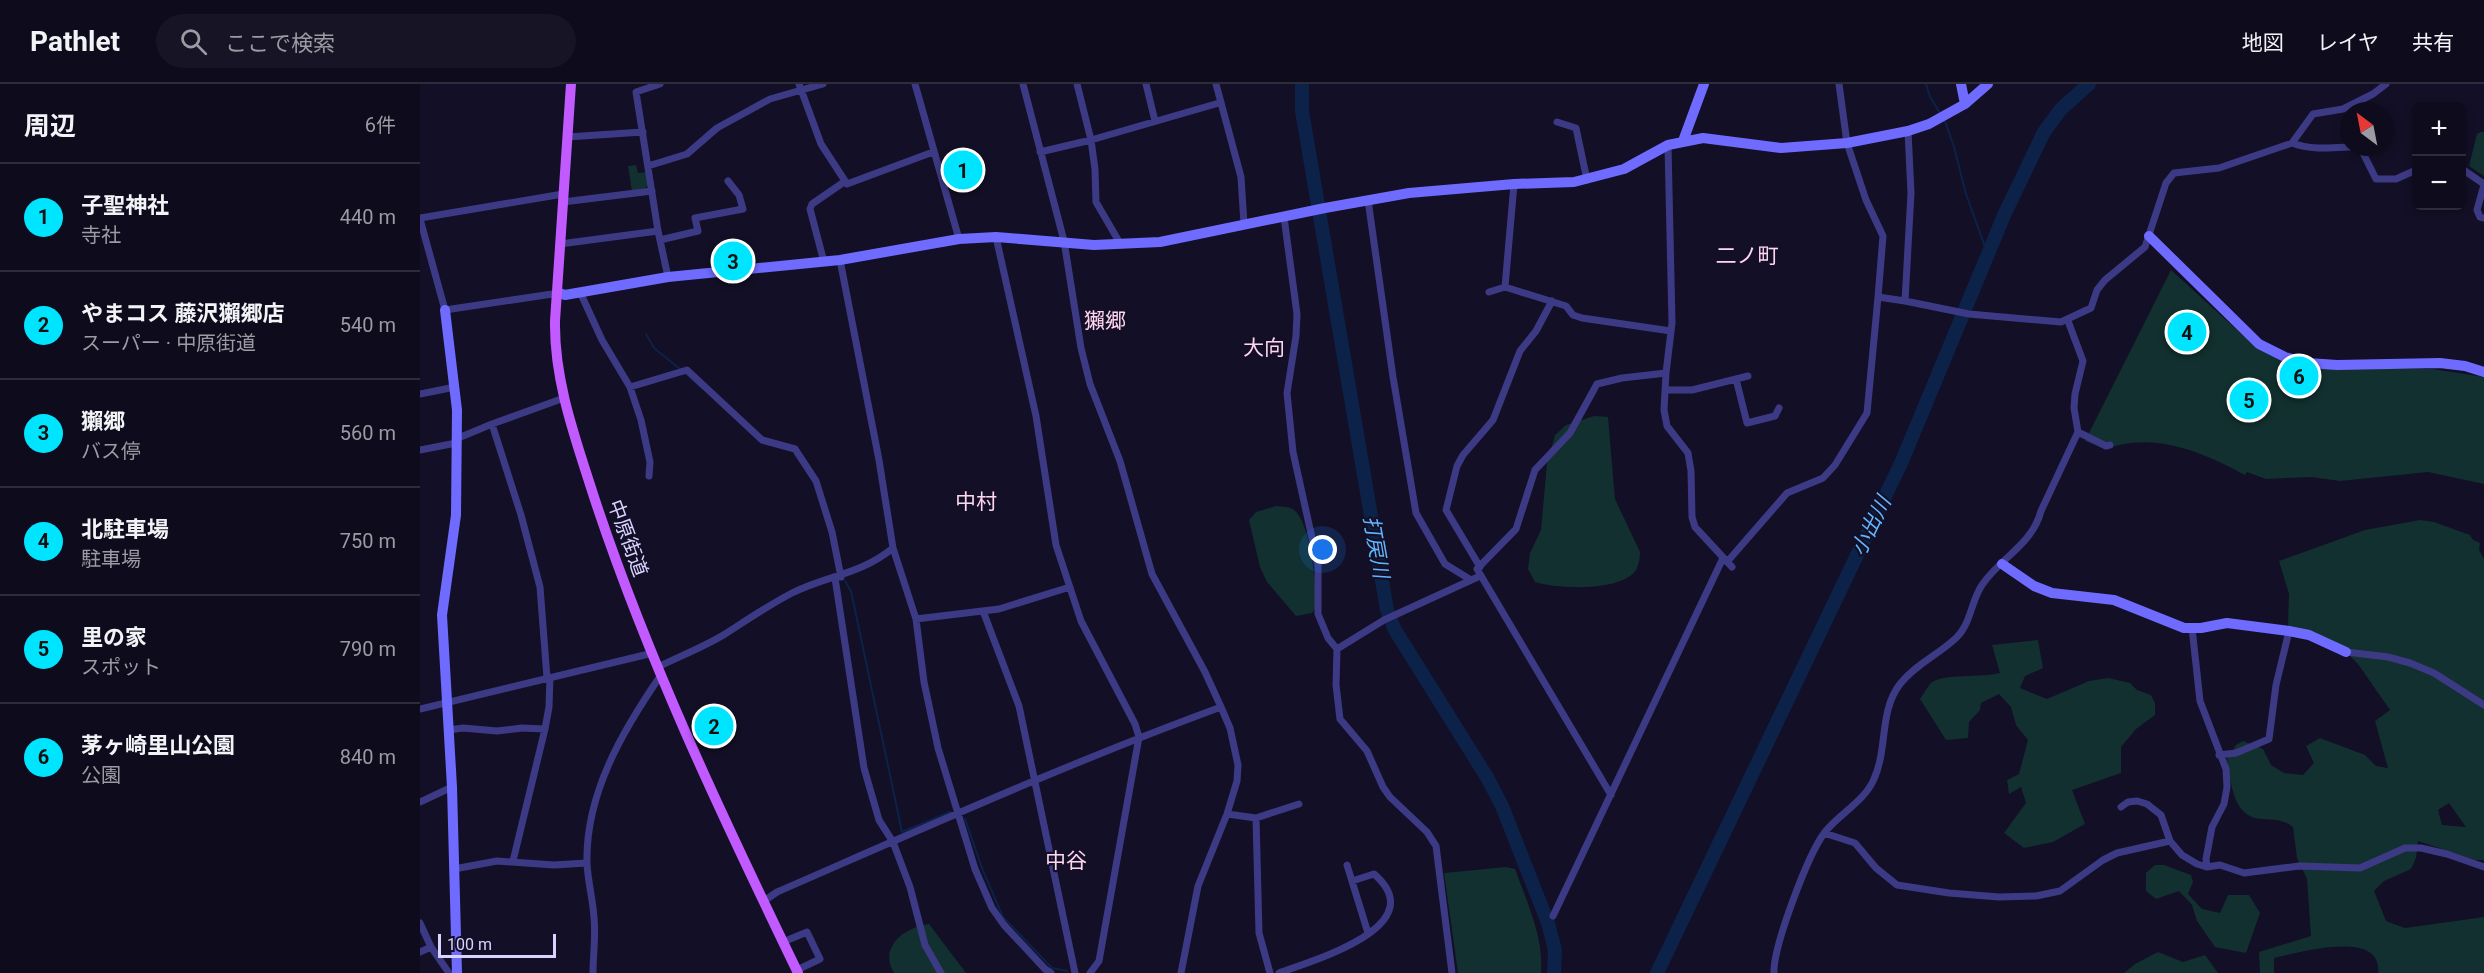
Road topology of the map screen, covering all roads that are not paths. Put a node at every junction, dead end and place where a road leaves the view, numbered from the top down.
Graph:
1 (571, 84) edge
2 (660, 84) edge
3 (823, 84) edge
4 (915, 84) edge
5 (1023, 84) edge
6 (1077, 84) edge
7 (1146, 84) edge
8 (1216, 84) edge
9 (1704, 84) edge
10 (1839, 84) edge
11 (1961, 84) edge
12 (1988, 84) edge
13 (2386, 84) edge
14 (800, 87) edge
15 (1219, 103) junction
16 (1965, 104) junction
17 (1155, 121) junction
18 (1557, 122) dead end
19 (1908, 131) junction
20 (643, 132) junction
21 (567, 137) junction
22 (1091, 140) junction
23 (1683, 141) junction
24 (1847, 143) junction
25 (2292, 143) junction
26 (1668, 145) junction
27 (2340, 147) edge
28 (933, 152) junction
29 (1040, 152) junction
30 (2364, 156) edge
31 (648, 165) junction
32 (2412, 172) edge
33 (2466, 172) edge
34 (728, 180) dead end
35 (1587, 180) junction
36 (844, 182) junction
37 (1515, 184) junction
38 (2484, 185) edge
39 (652, 191) junction
40 (563, 198) junction
41 (1368, 200) junction
42 (1284, 217) junction
43 (2484, 218) edge
44 (420, 219) edge
45 (1244, 224) junction
46 (658, 231) junction
47 (2150, 236) junction
48 (996, 237) junction
49 (959, 239) junction
50 (660, 240) junction
51 (1064, 241) junction
52 (560, 244) junction
53 (1121, 244) junction
54 (840, 260) junction
55 (824, 262) junction
56 (668, 277) junction
57 (1505, 287) junction
58 (580, 292) junction
59 (1489, 292) dead end
60 (559, 293) junction
61 (1878, 297) junction
62 (1905, 301) junction
63 (1552, 302) junction
64 (445, 310) junction
65 (2068, 321) junction
66 (1671, 331) junction
67 (2484, 372) edge
68 (1666, 373) junction
69 (1748, 376) dead end
70 (1736, 380) junction
71 (455, 387) junction
72 (630, 387) junction
73 (1665, 390) junction
74 (420, 394) edge
75 (564, 398) junction
76 (1779, 408) dead end
77 (492, 424) junction
78 (2078, 432) junction
79 (456, 441) junction
80 (2110, 445) dead end
81 (420, 450) edge
82 (649, 476) dead end
83 (893, 548) junction
84 (1727, 562) junction
85 (2002, 564) junction
86 (1480, 567) junction
87 (1480, 576) junction
88 (838, 577) junction
89 (1471, 580) junction
90 (1070, 587) junction
91 (983, 611) junction
92 (916, 619) junction
93 (2192, 628) junction
94 (2289, 631) junction
95 (1337, 649) junction
96 (2346, 651) joint
97 (653, 653) junction
98 (660, 671) junction
99 (549, 677) junction
100 (447, 703) junction
101 (2484, 705) edge
102 (1221, 707) junction
103 (420, 709) edge
104 (545, 729) junction
105 (449, 730) junction
106 (1139, 737) junction
107 (2219, 755) junction
108 (1036, 781) junction
109 (452, 787) junction
110 (1611, 795) junction
111 (420, 802) edge
112 (1299, 804) dead end
113 (2121, 807) dead end
114 (958, 813) junction
115 (1227, 814) junction
116 (1256, 818) junction
117 (1824, 833) junction
118 (2170, 841) junction
119 (893, 842) junction
120 (513, 861) junction
121 (587, 863) junction
122 (1347, 865) dead end
123 (2207, 867) junction
124 (2484, 867) edge
125 (454, 869) junction
126 (1352, 882) junction
127 (764, 901) junction
128 (1553, 916) dead end
129 (420, 923) edge
130 (1368, 933) junction
131 (783, 942) junction
132 (431, 947) junction
133 (420, 952) edge
134 (798, 972) edge
135 (449, 973) edge
136 (457, 973) edge
137 (592, 973) edge
138 (941, 973) edge
139 (1052, 973) edge
140 (1074, 973) edge
141 (1090, 973) edge
142 (1181, 973) edge
143 (1270, 973) edge
144 (1279, 973) edge
145 (1452, 973) edge
146 (1774, 973) edge

1 - 21 main road, 中原街道
2 - 20 street
3 - 14 street
4 - 28 street
5 - 29 street
6 - 22 street
7 - 17 street
8 - 15 street
9 - 23 street
10 - 24 street
11 - 16 street
12 - 16 street
13 - 25 street
14 - 31 street
14 - 36 street
15 - 17 street
15 - 45 street
16 - 19 street
17 - 22 street
18 - 35 street
19 - 24 street
19 - 62 street
20 - 21 street
20 - 31 street
21 - 40 main road, 中原街道
22 - 29 street
22 - 53 street
23 - 24 street
23 - 26 street
24 - 61 street
25 - 27 street
25 - 47 street
26 - 35 street
26 - 66 street
28 - 36 street
28 - 49 street
29 - 51 street
30 - 32 street
31 - 39 street
33 - 38 street
34 - 50 street
35 - 37 street
36 - 55 street
37 - 41 street
37 - 57 street
38 - 43 street
39 - 40 street
39 - 46 street
40 - 44 street
40 - 52 main road, 中原街道
41 - 42 street
41 - 89 street
42 - 45 street
42 - 95 street
44 - 64 street
45 - 53 street
46 - 50 street
46 - 52 street
47 - 65 street
47 - 67 street
48 - 49 street
48 - 51 street
48 - 90 street
49 - 54 street
50 - 56 street
51 - 53 street
51 - 102 street
52 - 60 main road, 中原街道
54 - 55 street
54 - 83 street
55 - 56 street
56 - 58 street
57 - 59 street
57 - 63 street
58 - 60 street
58 - 72 street
60 - 64 street
60 - 75 main road, 中原街道
61 - 62 street
61 - 84 street
62 - 65 street
63 - 66 street
63 - 86 street
64 - 71 street
65 - 78 street
66 - 68 street
68 - 73 street
68 - 86 street
69 - 70 street
70 - 73 street
70 - 76 street
71 - 74 street
71 - 79 street
72 - 82 street
72 - 88 street
73 - 84 street
75 - 77 street
75 - 97 main road, 中原街道
77 - 79 street
77 - 99 street
78 - 80 street
78 - 85 street
79 - 81 street
79 - 100 street
83 - 88 street
83 - 92 street
84 - 110 street
85 - 93 street
85 - 117 street
86 - 87 street
87 - 89 street
87 - 110 street
88 - 98 street
88 - 119 street
89 - 95 street
90 - 91 street
90 - 106 street
91 - 92 street
91 - 108 street
92 - 114 street
93 - 94 street
93 - 107 street
94 - 96 street
94 - 107 street
95 - 145 street
96 - 101 street
97 - 98 main road, 中原街道
97 - 99 street
98 - 121 street
98 - 127 main road, 中原街道
99 - 100 street
99 - 104 street
100 - 103 street
100 - 105 street
102 - 106 street
102 - 115 street
104 - 105 street
104 - 120 street
105 - 109 street
106 - 108 street
106 - 141 street
107 - 123 street
108 - 114 street
108 - 140 street
109 - 111 street
109 - 125 street
110 - 128 street
112 - 116 street
113 - 118 street
114 - 119 street
114 - 139 street
115 - 116 street
115 - 142 street
116 - 143 street
117 - 118 street
117 - 146 street
118 - 123 street
119 - 127 street
119 - 138 street
120 - 121 street
120 - 125 street
121 - 137 street
122 - 126 street
123 - 124 street
125 - 136 street
126 - 130 street
126 - 130 street
127 - 131 main road, 中原街道
129 - 132 street
130 - 144 street
131 - 134 main road, 中原街道
131 - 134 street
132 - 133 street
132 - 135 street

